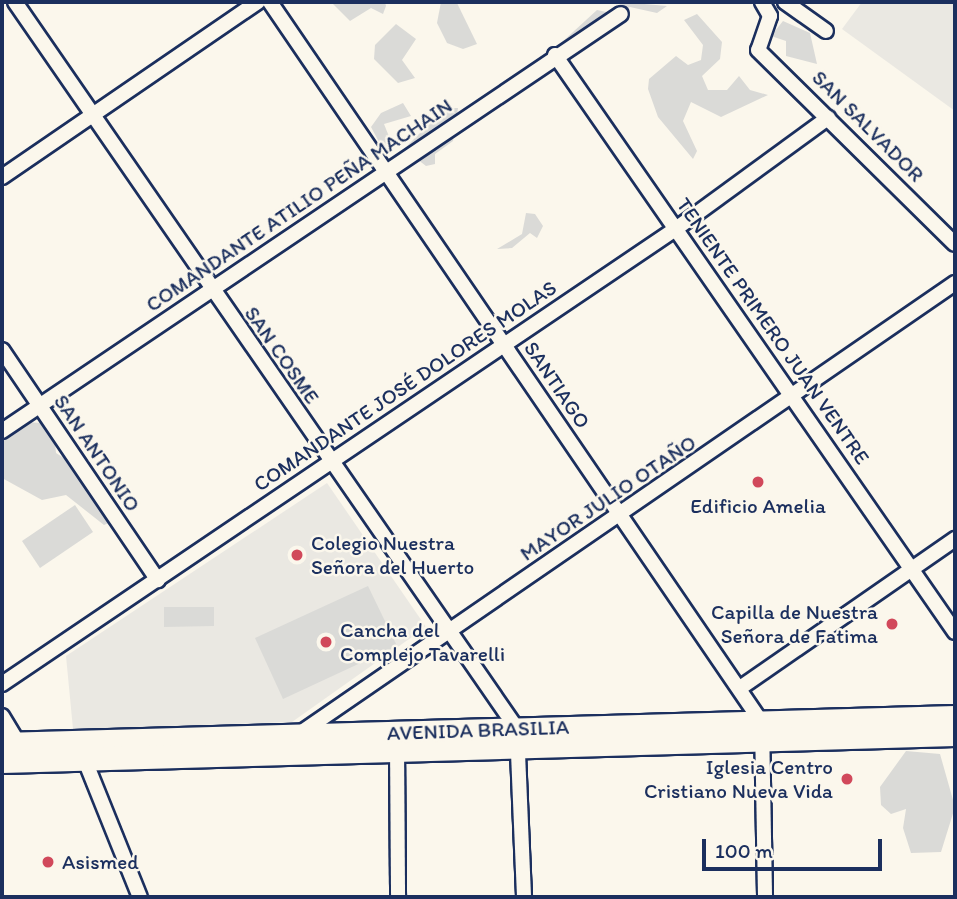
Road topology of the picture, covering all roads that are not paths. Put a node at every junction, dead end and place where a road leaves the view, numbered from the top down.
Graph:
1 (15, 2) edge
2 (258, 2) edge
3 (270, 2) edge
4 (762, 2) edge
5 (785, 2) edge
6 (621, 14) dead end
7 (826, 31) dead end
8 (555, 55) junction
9 (91, 116) junction
10 (828, 118) junction
11 (387, 171) junction
12 (2, 177) edge
13 (677, 228) junction
14 (955, 244) edge
15 (955, 283) edge
16 (212, 291) junction
17 (504, 344) junction
18 (2, 350) edge
19 (794, 397) junction
20 (39, 405) junction
21 (2, 431) edge
22 (331, 463) junction
23 (619, 516) junction
24 (955, 539) edge
25 (911, 570) junction
26 (158, 580) junction
27 (955, 632) edge
28 (449, 633) junction
29 (2, 684) edge
30 (740, 688) junction
31 (2, 716) edge
32 (955, 717) edge
33 (763, 731) junction
34 (955, 734) edge
35 (518, 738) junction
36 (397, 741) junction
37 (296, 744) junction
38 (82, 750) junction
39 (12, 752) edge
40 (140, 897) edge
41 (398, 897) edge
42 (524, 897) edge
43 (765, 897) edge

1 - 9 street, SAN COSME
2 - 9 street
3 - 11 street, SANTIAGO
4 - 10 street, SAN SALVADOR
5 - 7 street
6 - 8 street, COMANDANTE ATILIO PEÑA MACHAIN
8 - 11 street, COMANDANTE ATILIO PEÑA MACHAIN
8 - 13 street, TENIENTE PRIMERO JUAN VENTRE
9 - 12 street
9 - 16 street, SAN COSME
10 - 13 street, COMANDANTE JOSÉ DOLORES MOLAS
10 - 14 street, SAN SALVADOR
11 - 16 street, COMANDANTE ATILIO PEÑA MACHAIN
11 - 17 street, SANTIAGO
13 - 17 street, COMANDANTE JOSÉ DOLORES MOLAS
13 - 19 street, TENIENTE PRIMERO JUAN VENTRE
15 - 19 street, MAYOR JULIO OTAÑO
16 - 20 street, COMANDANTE ATILIO PEÑA MACHAIN
16 - 22 street, SAN COSME
17 - 22 street, COMANDANTE JOSÉ DOLORES MOLAS
17 - 23 street, SANTIAGO
18 - 20 street, SAN ANTONIO
19 - 23 street, MAYOR JULIO OTAÑO
19 - 25 street, TENIENTE PRIMERO JUAN VENTRE
20 - 21 street, COMANDANTE ATILIO PEÑA MACHAIN
20 - 26 street, SAN ANTONIO
22 - 26 street, COMANDANTE JOSÉ DOLORES MOLAS
22 - 28 street, SAN COSME
23 - 28 street, MAYOR JULIO OTAÑO
23 - 30 street, SANTIAGO
24 - 25 street
25 - 27 street, TENIENTE PRIMERO JUAN VENTRE
25 - 30 street
26 - 29 street, COMANDANTE JOSÉ DOLORES MOLAS
28 - 35 street, SAN COSME
28 - 37 street, MAYOR JULIO OTAÑO
30 - 33 street, SANTIAGO
31 - 39 street
32 - 33 main road, AVENIDA BRASILIA
33 - 34 main road, AVENIDA BRASILIA
33 - 35 main road, AVENIDA BRASILIA
33 - 43 street
35 - 36 main road, AVENIDA BRASILIA
35 - 42 street
36 - 37 main road, AVENIDA BRASILIA
36 - 41 street
37 - 38 main road, AVENIDA BRASILIA
38 - 39 main road, AVENIDA BRASILIA
38 - 40 street

